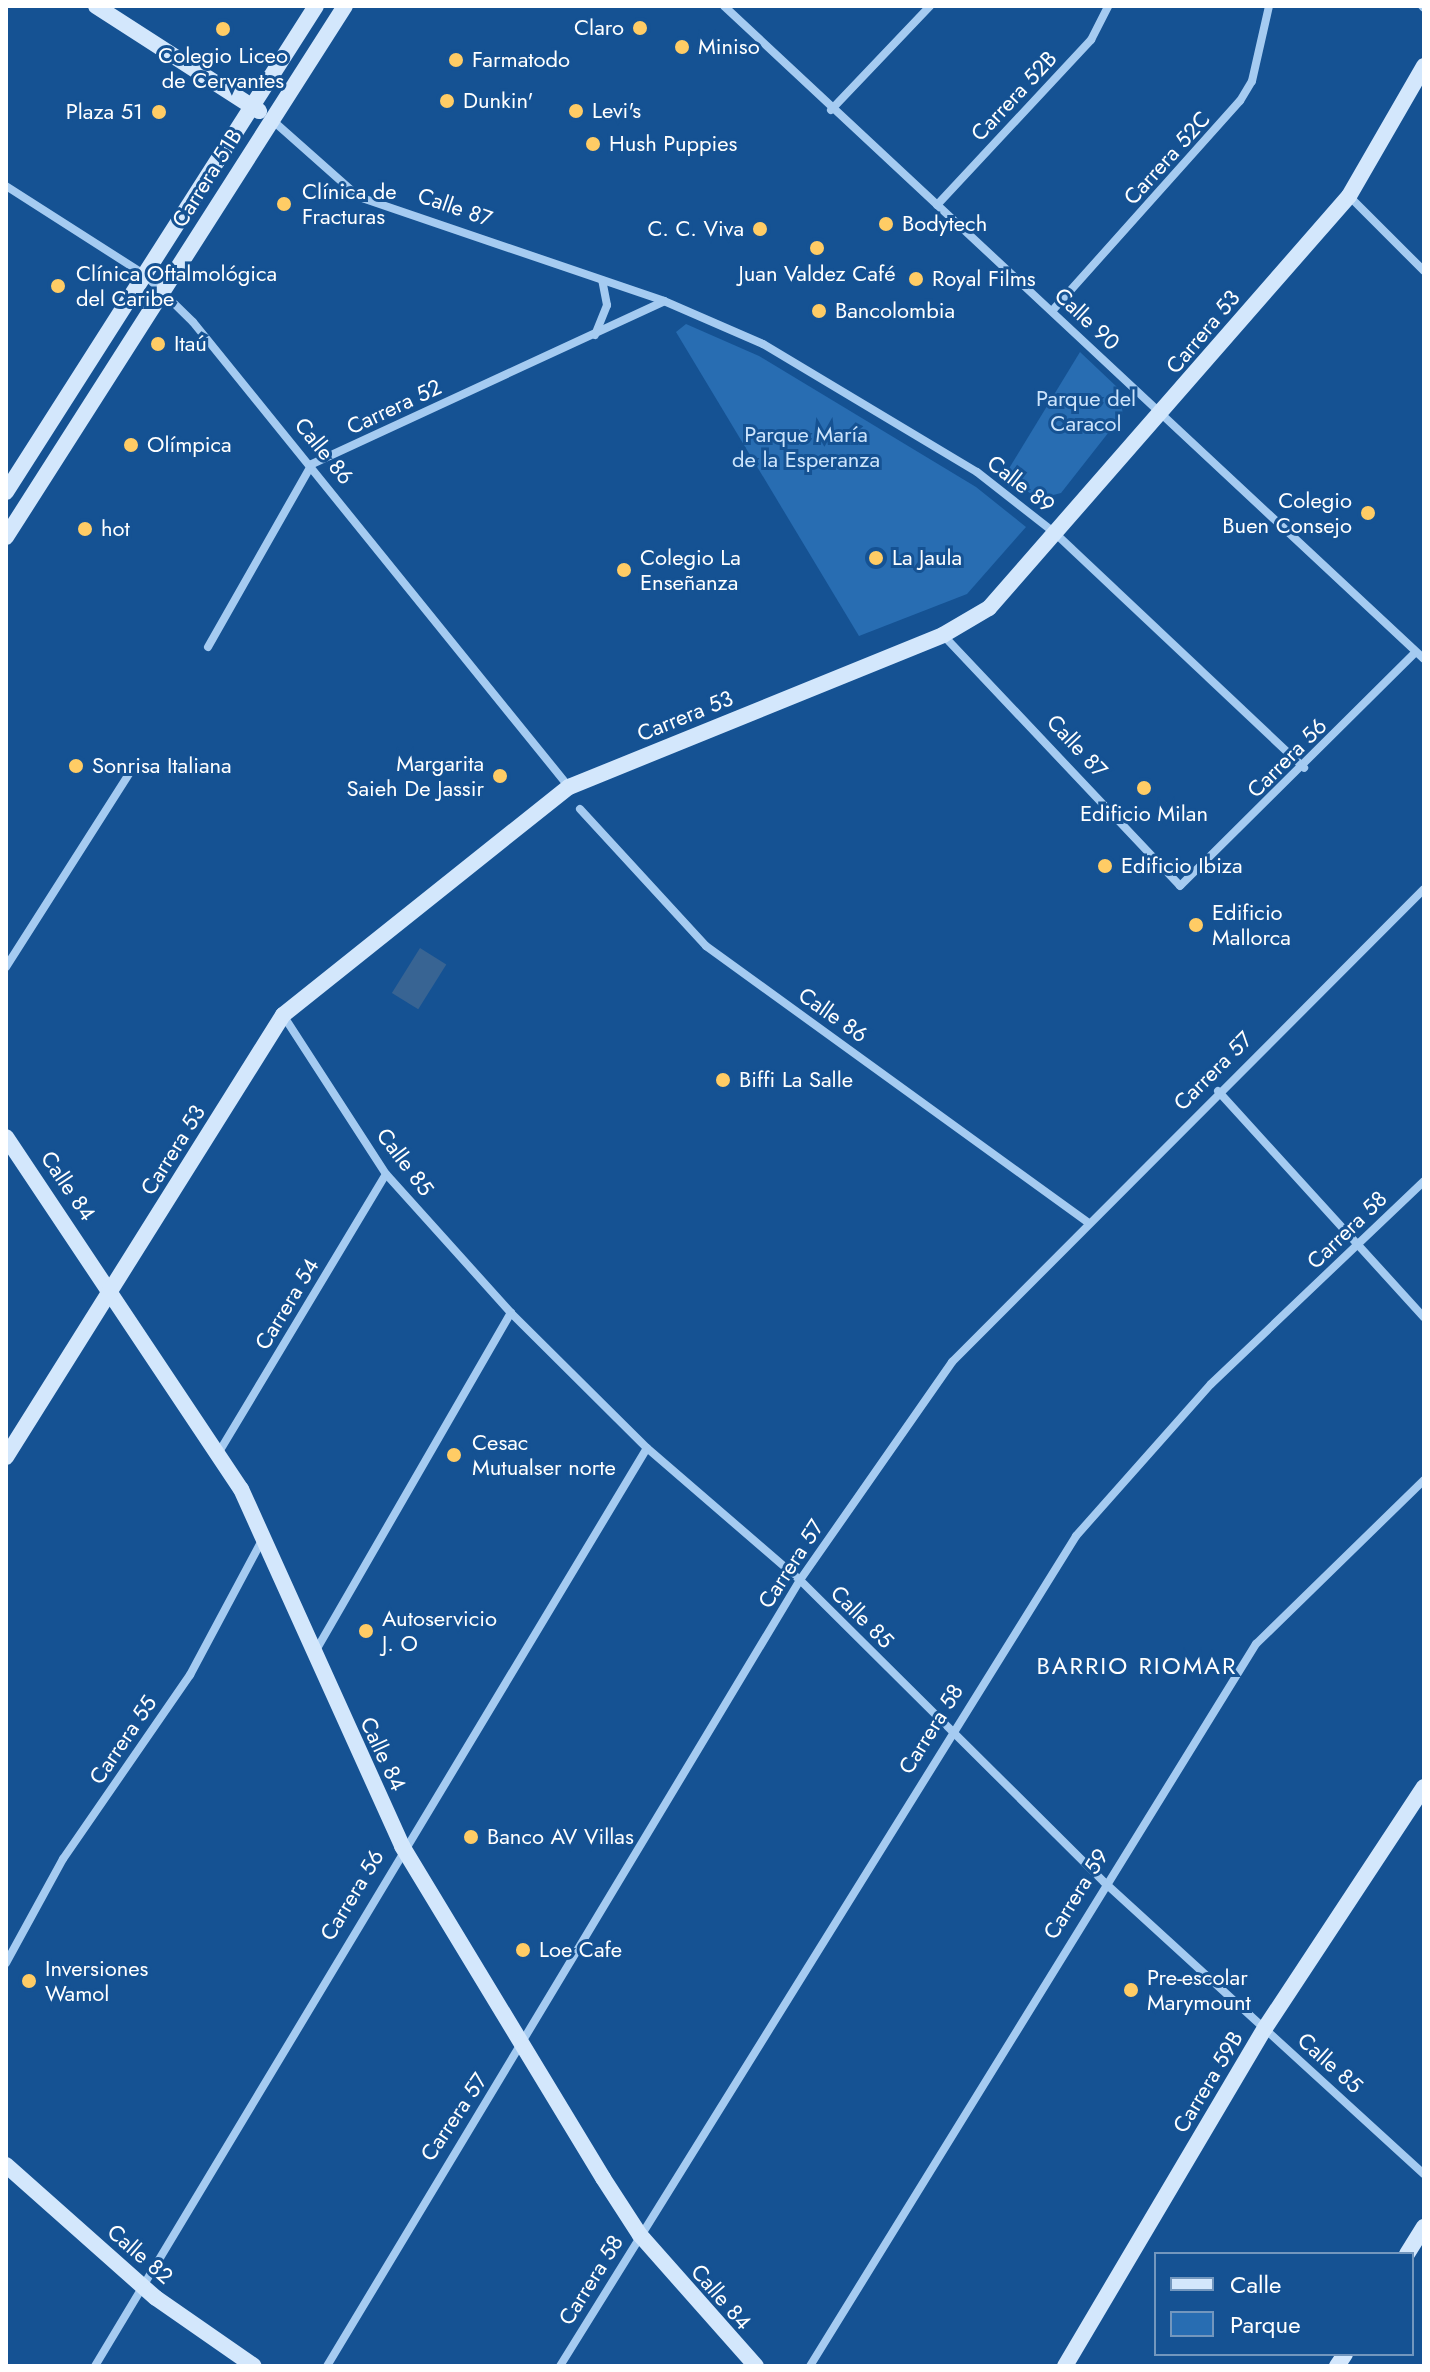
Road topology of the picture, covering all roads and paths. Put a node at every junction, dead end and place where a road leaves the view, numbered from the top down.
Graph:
1 (96, 6) edge
2 (316, 6) edge
3 (345, 6) edge
4 (725, 6) edge
5 (930, 6) edge
6 (1108, 6) edge
7 (1269, 6) edge
8 (1424, 66) edge
9 (252, 106) junction
10 (831, 110) junction
11 (271, 119) junction
12 (6, 186) edge
13 (1349, 196) junction
14 (937, 205) junction
15 (1424, 271) edge
16 (145, 275) junction
17 (602, 280) junction
18 (162, 291) junction
19 (664, 301) junction
20 (1052, 311) junction
21 (594, 335) junction
22 (1164, 412) junction
23 (312, 464) junction
24 (6, 491) edge
25 (21, 514) junction
26 (1056, 534) junction
27 (6, 537) edge
28 (943, 635) junction
29 (208, 647) dead end
30 (1416, 652) junction
31 (1424, 659) edge
32 (1304, 768) junction
33 (129, 774) dead end
34 (569, 787) junction
35 (580, 809) dead end
36 (1180, 886) joint
37 (1424, 889) edge
38 (6, 967) edge
39 (283, 1015) junction
40 (1218, 1091) junction
41 (6, 1137) edge
42 (386, 1174) junction
43 (1424, 1181) edge
44 (1089, 1223) junction
45 (1358, 1245) junction
46 (111, 1290) junction
47 (511, 1313) junction
48 (1424, 1317) edge
49 (647, 1448) junction
50 (219, 1452) junction
51 (6, 1457) edge
52 (1424, 1480) edge
53 (266, 1535) junction
54 (800, 1580) junction
55 (313, 1655) junction
56 (950, 1731) junction
57 (1424, 1787) edge
58 (402, 1846) junction
59 (1104, 1882) junction
60 (6, 1963) edge
61 (1265, 2028) junction
62 (525, 2043) junction
63 (6, 2165) edge
64 (1424, 2174) edge
65 (1424, 2227) edge
66 (640, 2235) junction
67 (1408, 2252) edge
68 (140, 2284) junction
69 (95, 2366) edge
70 (254, 2366) edge
71 (327, 2366) edge
72 (560, 2366) edge
73 (756, 2366) edge
74 (810, 2366) edge
75 (1065, 2366) edge

1 - 9 main road, Calle 87
2 - 9 main road, Carrera 51B
3 - 11 main road, Carrera 51B
4 - 10 street, Calle 90
5 - 10 street
6 - 14 street, Carrera 52B
7 - 20 street, Carrera 52C
8 - 13 main road, Carrera 53
9 - 11 main road, Calle 87
9 - 16 main road, Carrera 51B
10 - 14 street, Calle 90
11 - 17 street, Calle 87
11 - 18 main road, Carrera 51B
12 - 16 street, Calle 86
13 - 15 street
13 - 22 main road, Carrera 53
14 - 20 street, Calle 90
16 - 18 street, Calle 86
16 - 24 main road, Carrera 51B
17 - 19 street, Calle 87
17 - 21 street
18 - 23 street, Calle 86
18 - 25 main road, Carrera 51B
19 - 21 street, Carrera 52
19 - 26 street, Calle 89
20 - 22 street, Calle 90
21 - 23 street, Carrera 52
22 - 26 main road, Carrera 53
22 - 30 street, Calle 90
23 - 29 street
23 - 34 street, Calle 86
24 - 25 street
25 - 27 main road, Carrera 51B
26 - 28 main road, Carrera 53
26 - 32 street, Calle 89
28 - 34 main road, Carrera 53
28 - 36 street, Calle 87
30 - 31 street, Calle 90
30 - 32 street, Carrera 56
32 - 36 street, Carrera 56
33 - 38 street
34 - 39 main road, Carrera 53
35 - 44 street, Calle 86
37 - 40 street, Carrera 57
39 - 42 street, Calle 85
39 - 46 main road, Carrera 53
40 - 44 street, Carrera 57
40 - 45 street
41 - 46 main road, Calle 84
42 - 47 street, Calle 85
42 - 50 street, Carrera 54
43 - 45 street, Carrera 58
44 - 54 street, Carrera 57
45 - 48 street
45 - 56 street, Carrera 58
46 - 50 main road, Calle 84
46 - 51 main road, Carrera 53
47 - 49 street, Calle 85
47 - 55 street
49 - 54 street, Calle 85
49 - 58 street, Carrera 56
50 - 53 main road, Calle 84
52 - 59 street, Carrera 59
53 - 55 main road, Calle 84
53 - 60 street, Carrera 55
54 - 56 street, Calle 85
54 - 62 street, Carrera 57
55 - 58 main road, Calle 84
56 - 59 street, Calle 85
56 - 66 street, Carrera 58
57 - 61 main road, Carrera 59B
58 - 62 main road, Calle 84
58 - 68 street, Carrera 56
59 - 61 street, Calle 85
59 - 74 street, Carrera 59
61 - 64 street, Calle 85
61 - 75 main road, Carrera 59B
62 - 66 main road, Calle 84
62 - 71 street, Carrera 57
63 - 68 main road, Calle 82
65 - 67 main road
66 - 72 street, Carrera 58
66 - 73 main road, Calle 84
68 - 69 street, Carrera 56
68 - 70 main road, Calle 82

